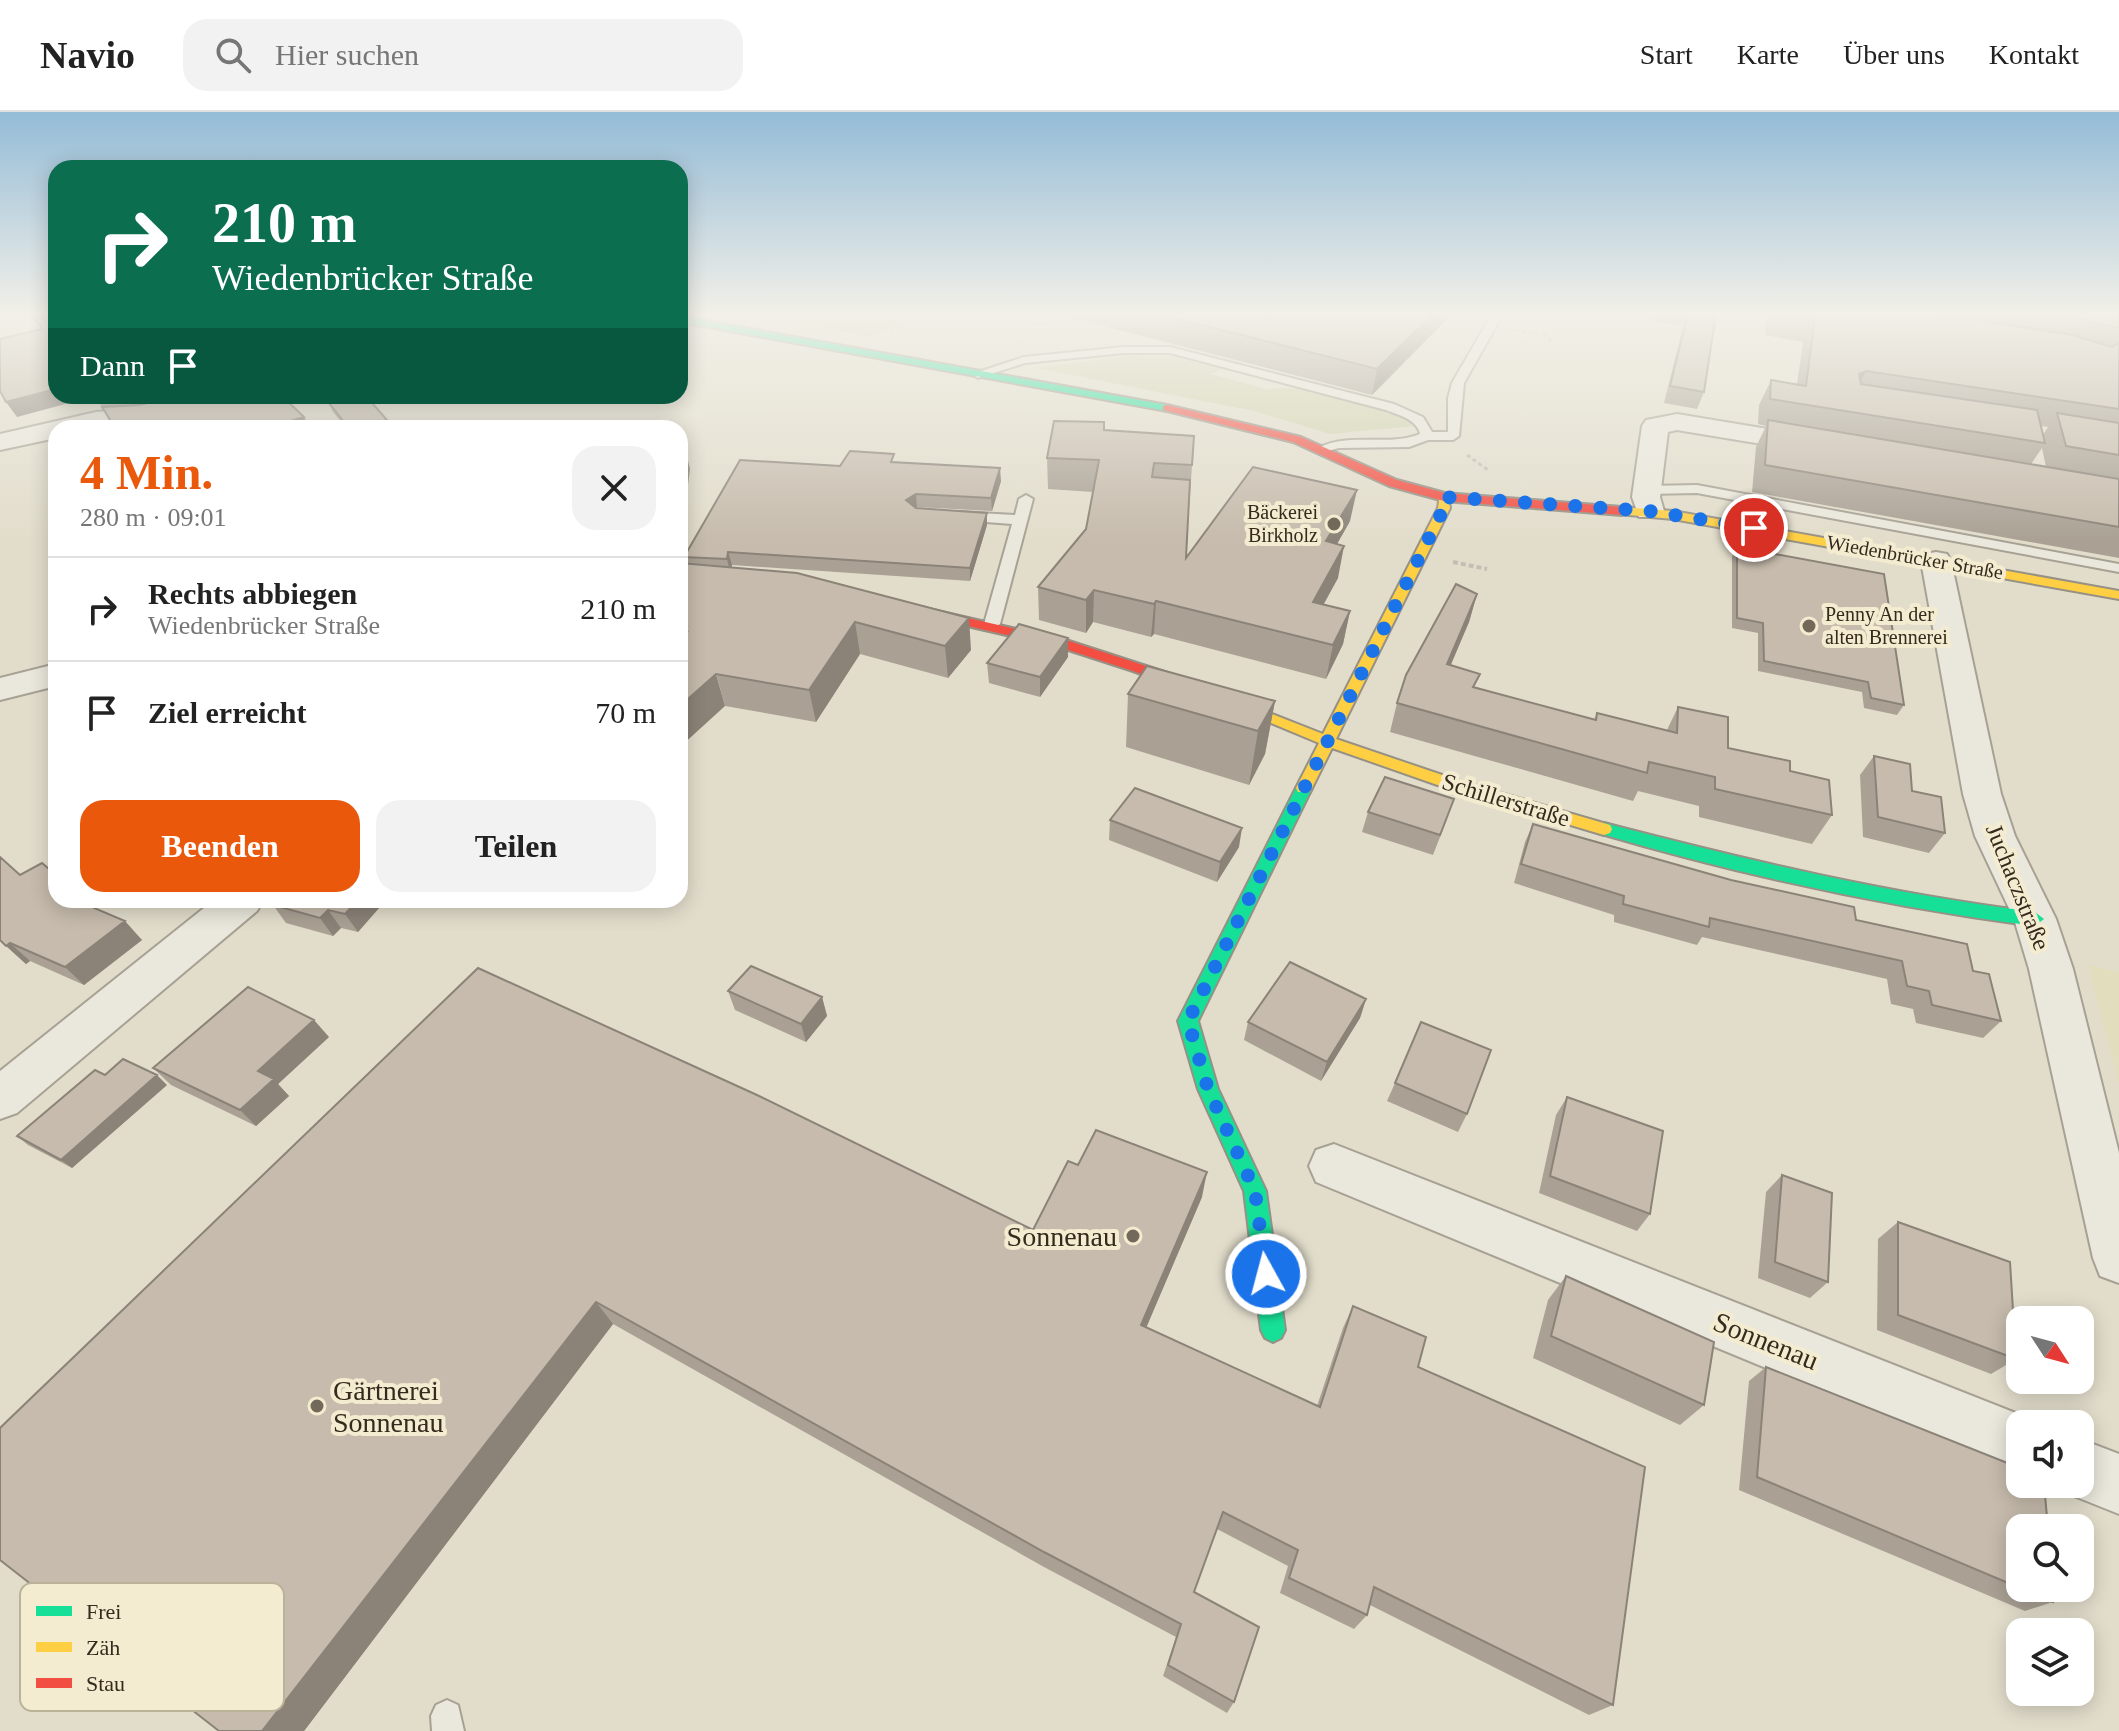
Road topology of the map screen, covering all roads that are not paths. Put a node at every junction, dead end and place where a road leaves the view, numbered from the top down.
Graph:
1 (1063, 390) edge
2 (1323, 390) edge
3 (1456, 390) edge
4 (164, 404) edge
5 (97, 420) edge
6 (48, 432) edge
7 (1426, 432) junction
8 (0, 442) edge
9 (1325, 450) junction
10 (1851, 451) edge
11 (1444, 497) junction
12 (1026, 499) dead end
13 (1648, 501) junction
14 (947, 515) edge
15 (1020, 520) junction
16 (1936, 561) junction
17 (2119, 568) edge
18 (2119, 595) edge
19 (887, 604) edge
20 (992, 624) junction
21 (48, 677) edge
22 (0, 689) edge
23 (1328, 744) junction
24 (231, 908) edge
25 (2035, 919) junction
26 (8, 1077) edge
27 (1334, 1166) dead end
28 (2119, 1258) edge
29 (1273, 1330) dead end
30 (2006, 1438) edge
31 (2094, 1474) edge
32 (2119, 1484) edge

1 - 9 street, Wiedenbrücker Straße
2 - 7 lane
3 - 7 lane
4 - 5 street
6 - 8 street
7 - 9 lane
9 - 11 street, Wiedenbrücker Straße
10 - 13 street
11 - 13 street, Wiedenbrücker Straße
11 - 23 street
12 - 15 lane
13 - 16 street, Wiedenbrücker Straße
13 - 17 lane
14 - 15 lane
15 - 20 lane
16 - 18 street, Wiedenbrücker Straße
16 - 25 street, Juchaczstraße
19 - 20 street, Schillerstraße
20 - 23 street, Schillerstraße
21 - 22 street
23 - 25 street, Schillerstraße
23 - 29 street
24 - 26 street
25 - 28 street, Juchaczstraße
27 - 30 street, Sonnenau
31 - 32 street

